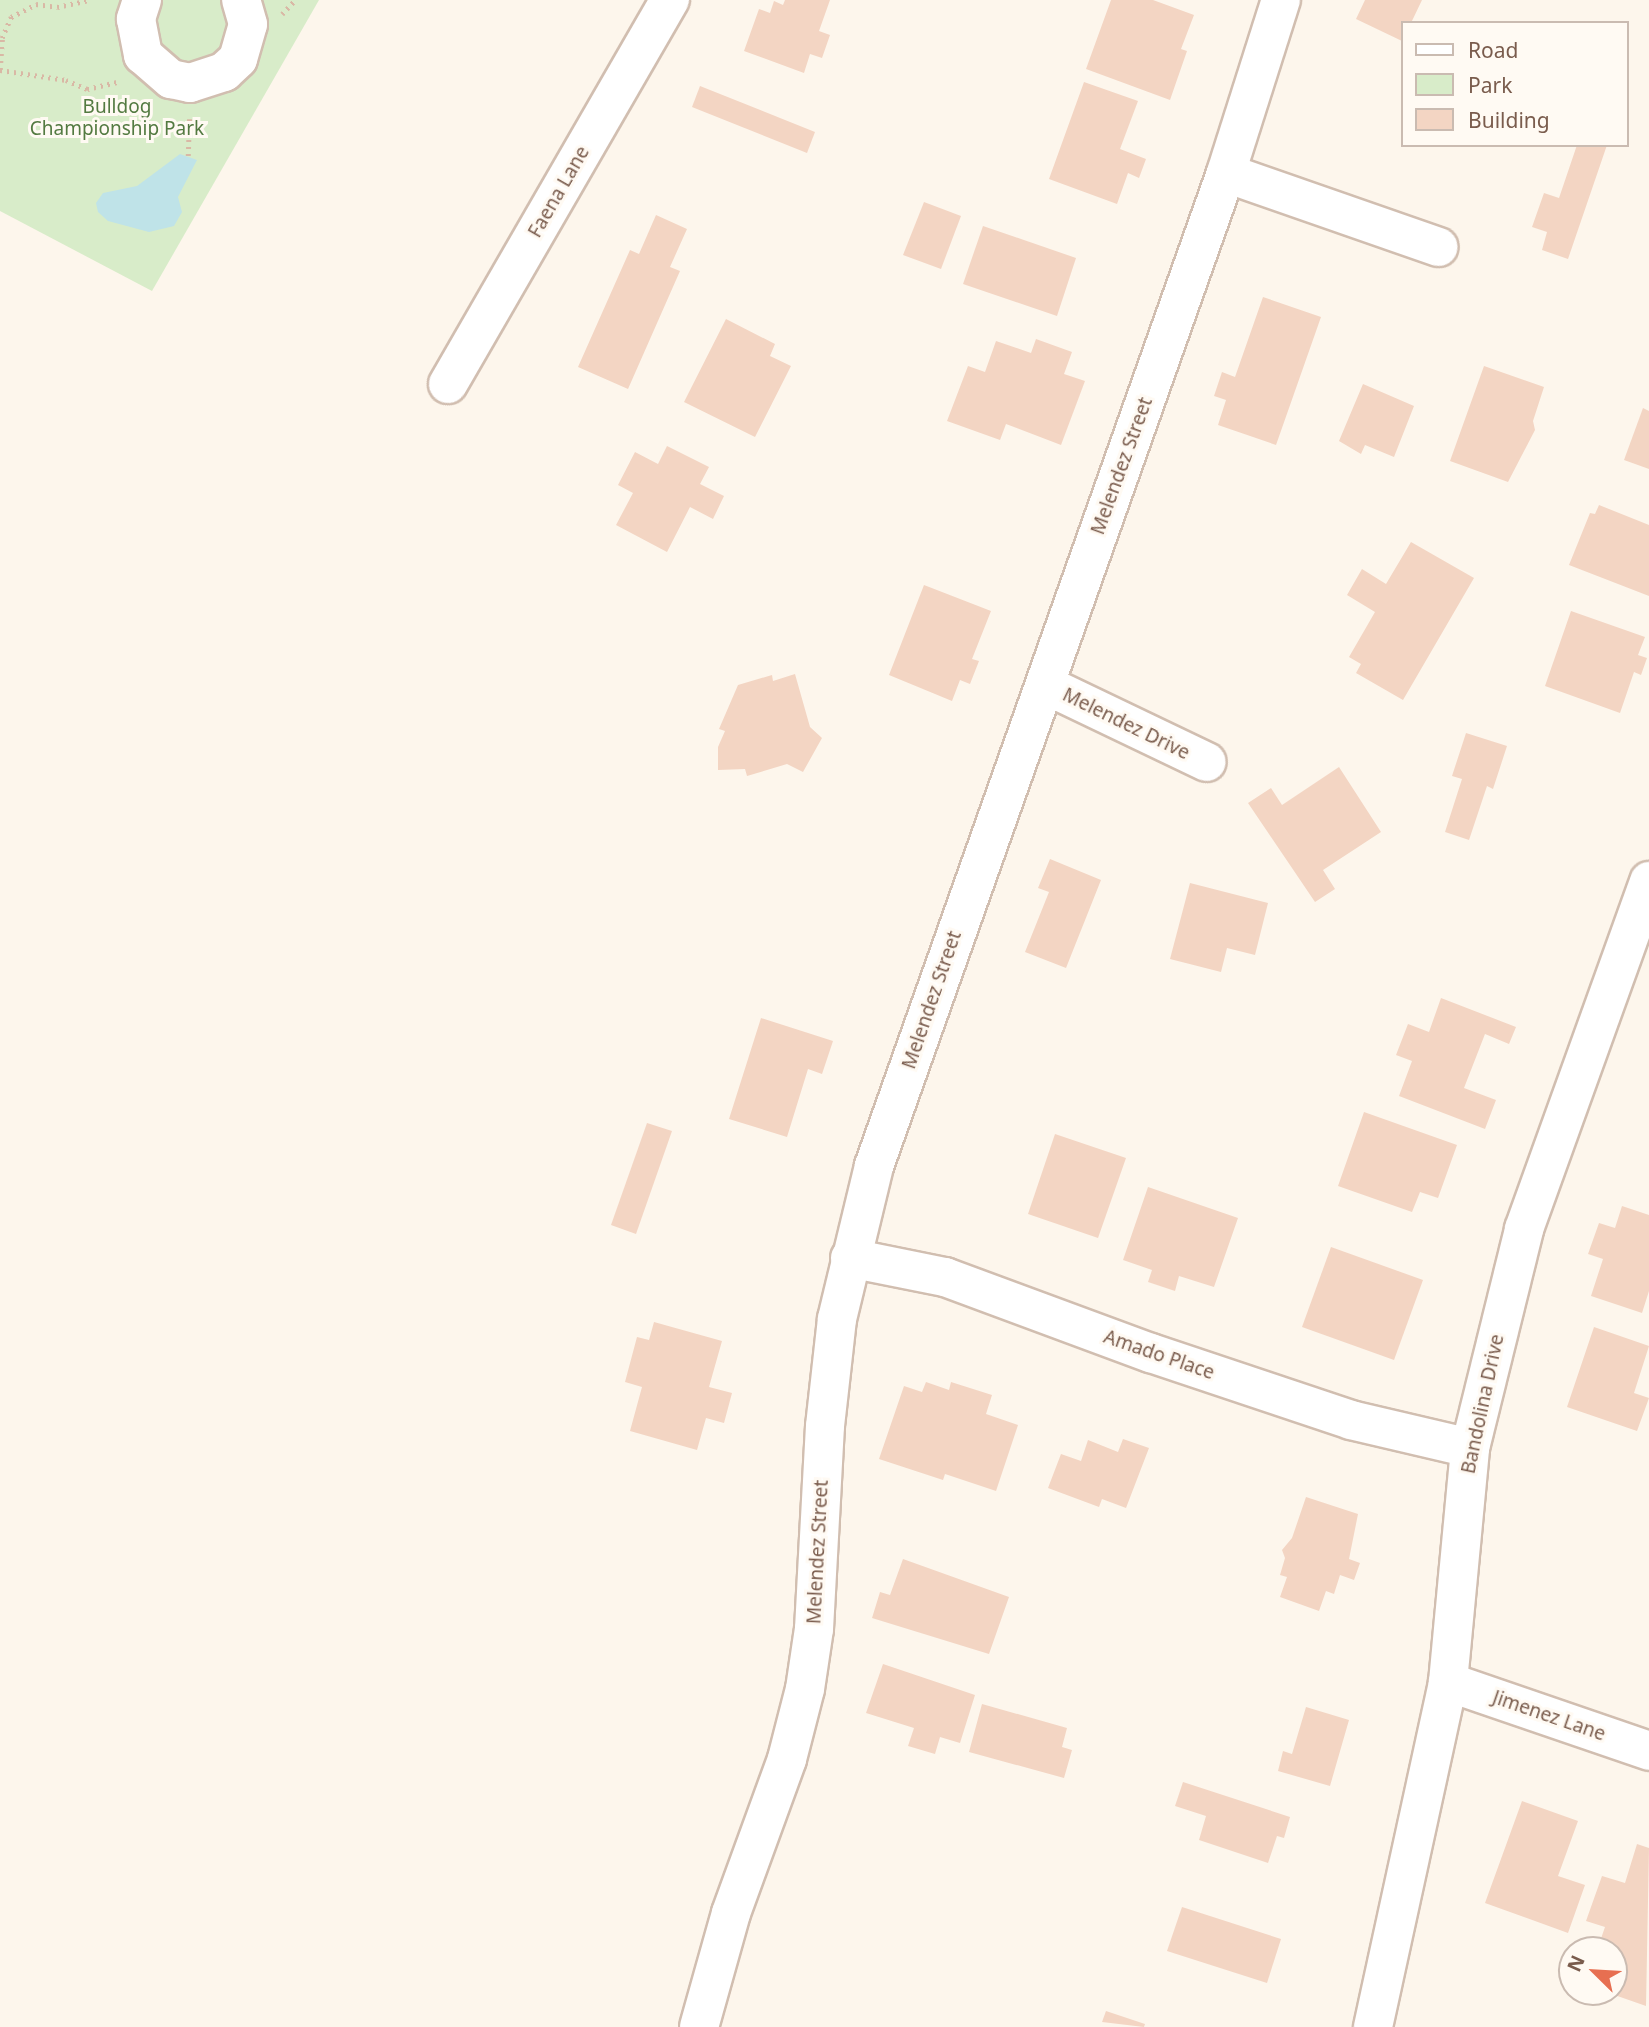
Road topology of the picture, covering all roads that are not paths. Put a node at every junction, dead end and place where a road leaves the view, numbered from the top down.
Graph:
1 (142, 0) edge
2 (241, 0) edge
3 (670, 0) edge
4 (1281, 0) edge
5 (1226, 173) junction
6 (1438, 247) dead end
7 (447, 384) dead end
8 (1046, 685) junction
9 (1207, 762) dead end
10 (1649, 881) edge
11 (850, 1258) junction
12 (1470, 1448) junction
13 (1448, 1682) junction
14 (1649, 1751) edge
15 (699, 2027) edge
16 (1373, 2027) edge

1 - 2 street
3 - 7 street, Faena Lane
4 - 5 street, Melendez Street
5 - 6 street
5 - 8 street, Melendez Street
8 - 9 street, Melendez Drive
8 - 11 street, Melendez Street
10 - 12 street, Bandolina Drive
11 - 12 street, Amado Place
11 - 15 street, Melendez Street
12 - 13 street, Bandolina Drive
13 - 14 street, Jimenez Lane
13 - 16 street, Bandolina Drive

